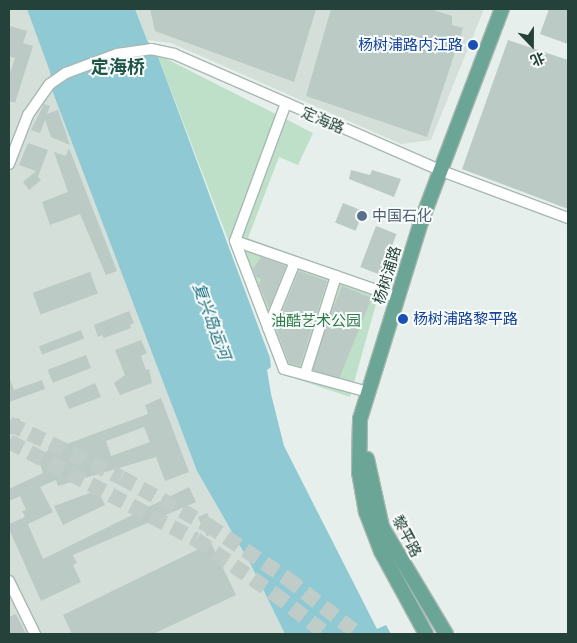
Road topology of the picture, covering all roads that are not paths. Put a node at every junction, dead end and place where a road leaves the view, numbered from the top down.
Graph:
1 (502, 9) edge
2 (286, 103) junction
3 (9, 164) edge
4 (440, 170) junction
5 (568, 218) edge
6 (235, 241) junction
7 (295, 262) junction
8 (336, 276) junction
9 (397, 297) junction
10 (268, 328) junction
11 (305, 374) junction
12 (368, 392) junction
13 (360, 419) joint
14 (361, 445) junction
15 (9, 581) edge
16 (35, 634) edge
17 (426, 634) edge
18 (446, 634) edge

1 - 4 main road, 杨树浦路
2 - 3 street, 定海路
2 - 4 street, 定海路
2 - 6 street
4 - 5 street, 定海路
4 - 9 main road, 杨树浦路
6 - 7 street
6 - 10 street
7 - 8 street
7 - 10 street
8 - 9 street
8 - 11 street
9 - 12 main road, 杨树浦路
10 - 11 street
11 - 12 street
12 - 13 main road, 杨树浦路
13 - 14 main road, 黎平路
14 - 17 main road, 黎平路
14 - 18 main road, 黎平路
15 - 16 street

